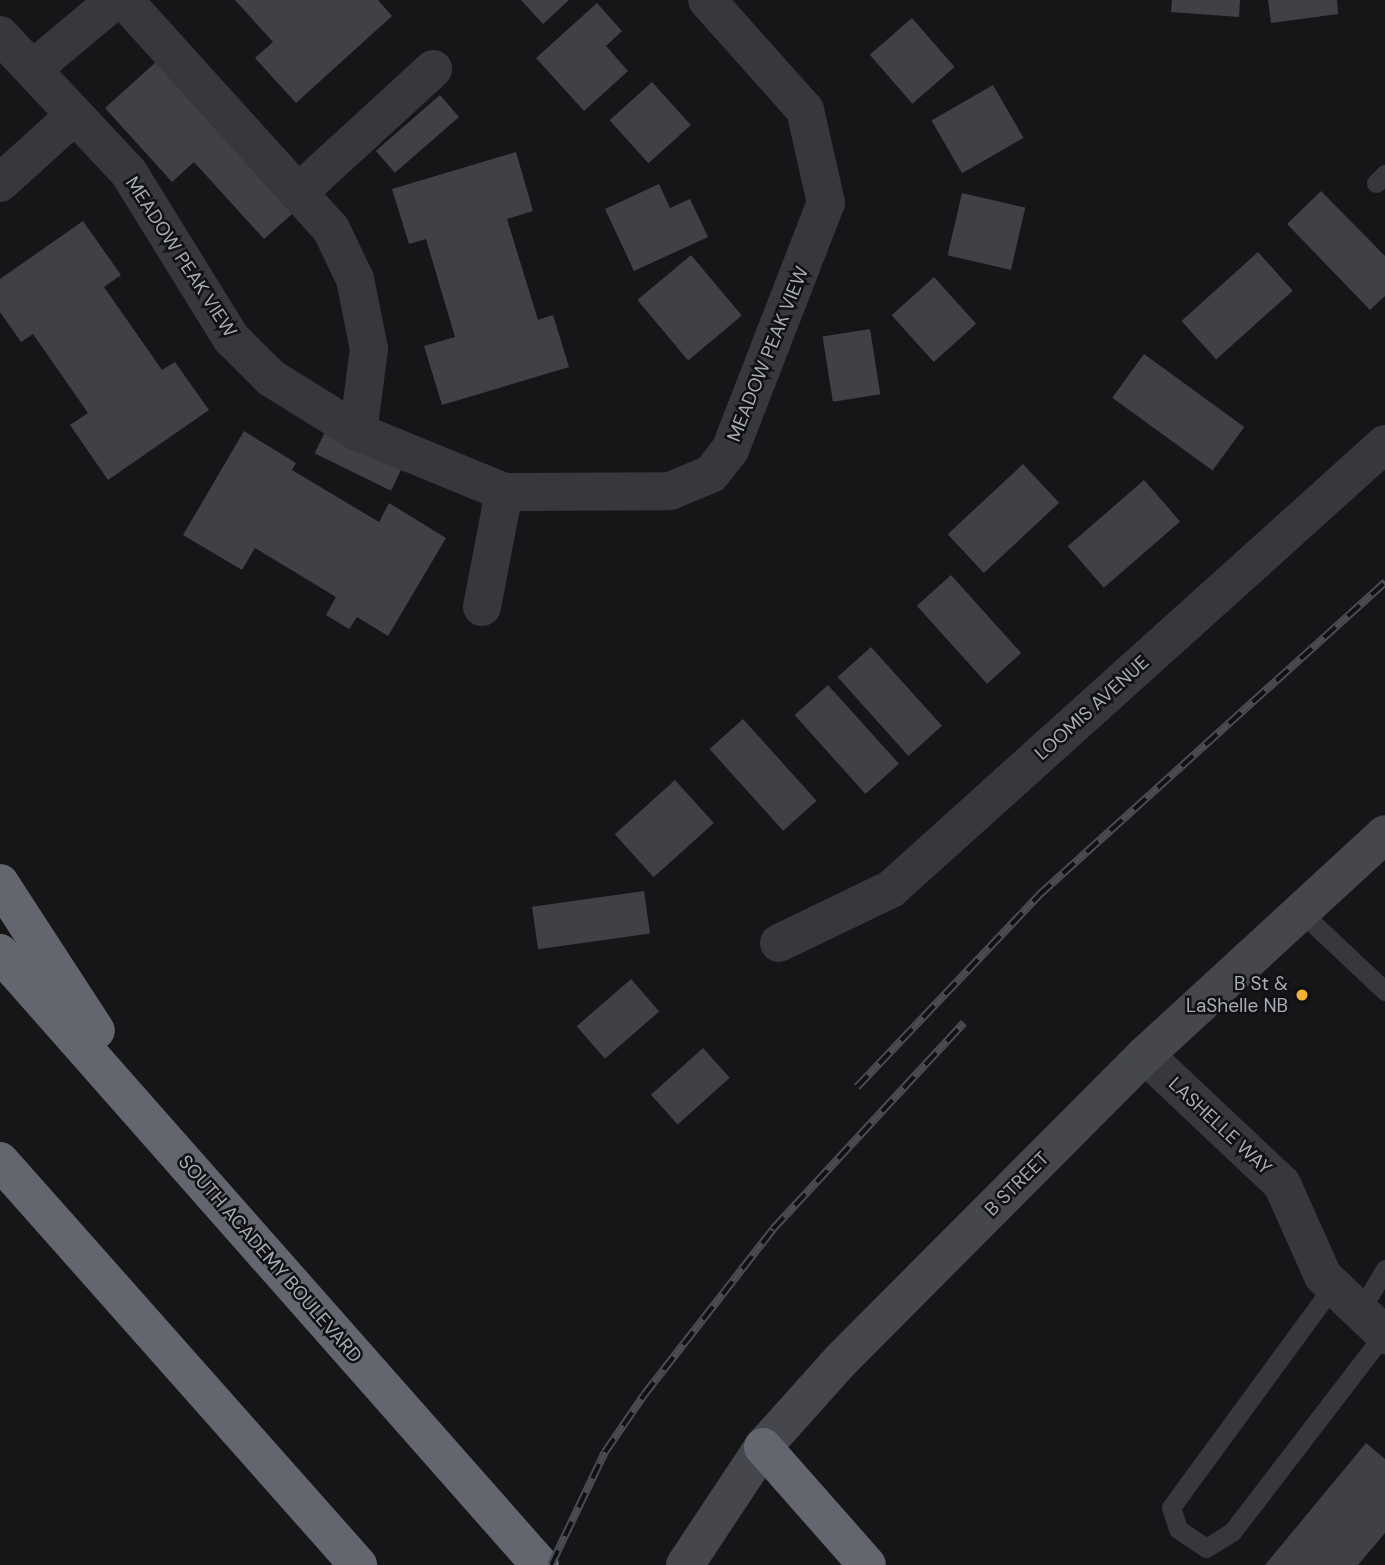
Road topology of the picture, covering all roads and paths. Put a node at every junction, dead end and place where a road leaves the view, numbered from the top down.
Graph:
1 (116, 0) edge
2 (124, 0) edge
3 (707, 0) edge
4 (0, 35) edge
5 (34, 68) junction
6 (433, 69) dead end
7 (75, 115) junction
8 (0, 183) edge
9 (299, 192) junction
10 (358, 432) junction
11 (1385, 444) edge
12 (504, 492) junction
13 (482, 607) dead end
14 (1385, 834) edge
15 (0, 883) edge
16 (1300, 911) junction
17 (779, 943) dead end
18 (0, 953) edge
19 (1385, 991) edge
20 (1145, 1055) junction
21 (169, 1140) junction
22 (0, 1161) edge
23 (1385, 1269) edge
24 (1366, 1317) edge
25 (763, 1447) junction
26 (358, 1565) edge
27 (540, 1565) edge
28 (685, 1565) edge
29 (867, 1565) edge

1 - 5 street
2 - 9 street
3 - 12 street, MEADOW PEAK VIEW
4 - 5 street, MEADOW PEAK VIEW
5 - 7 street, MEADOW PEAK VIEW
6 - 9 street
7 - 8 street
7 - 10 street, MEADOW PEAK VIEW
9 - 10 street
10 - 12 street, MEADOW PEAK VIEW
11 - 17 street, LOOMIS AVENUE
12 - 13 street
14 - 16 main road, B STREET
15 - 21 highway
16 - 19 lane
16 - 20 main road, B STREET
18 - 21 highway, SOUTH ACADEMY BOULEVARD
20 - 24 street, LASHELLE WAY
20 - 25 main road, B STREET
21 - 27 highway, SOUTH ACADEMY BOULEVARD
22 - 26 highway
23 - 24 lane
24 - 24 lane
25 - 28 main road, B STREET
25 - 29 highway

